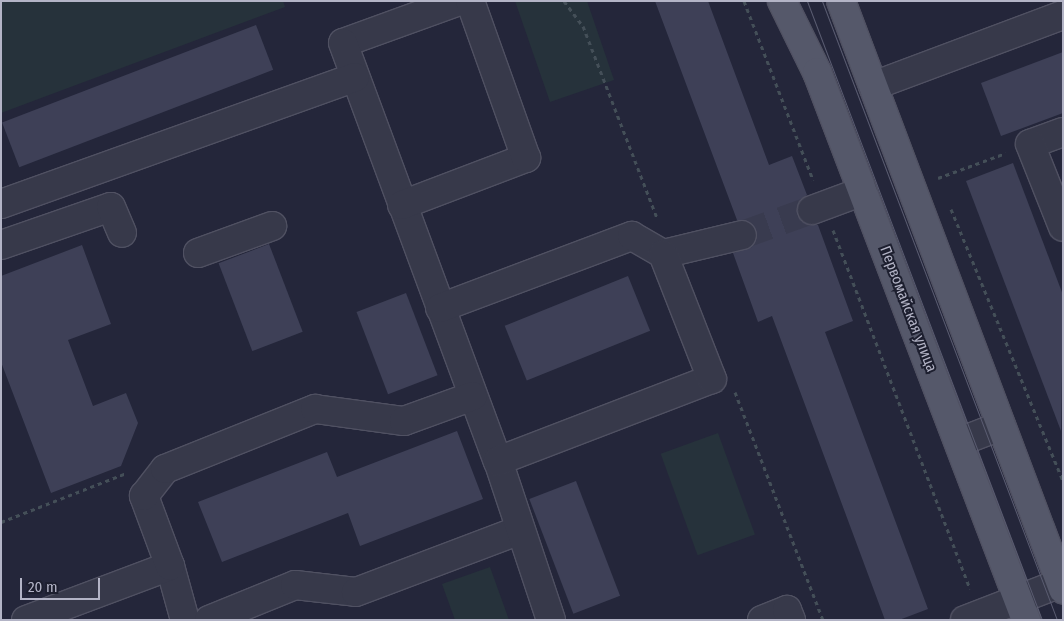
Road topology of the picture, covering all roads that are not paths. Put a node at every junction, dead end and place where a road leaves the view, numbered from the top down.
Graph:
1 (459, 1) edge
2 (470, 1) edge
3 (782, 1) edge
4 (841, 1) edge
5 (1063, 15) edge
6 (355, 77) junction
7 (873, 86) junction
8 (1063, 132) edge
9 (863, 191) junction
10 (1, 204) edge
11 (402, 205) junction
12 (818, 208) tunnel mouth
13 (272, 226) dead end
14 (1063, 228) edge
15 (122, 233) dead end
16 (742, 235) tunnel mouth
17 (1, 245) edge
18 (198, 253) dead end
19 (667, 254) junction
20 (440, 308) junction
21 (473, 396) junction
22 (1001, 426) junction
23 (959, 442) junction
24 (498, 460) junction
25 (520, 530) junction
26 (1056, 550) edge
27 (170, 566) junction
28 (1062, 586) edge
29 (1022, 610) edge
30 (972, 617) edge
31 (26, 620) edge
32 (185, 620) edge
33 (209, 620) edge
34 (551, 620) edge
35 (762, 620) edge
36 (790, 620) edge

1 - 6 lane
2 - 11 lane
3 - 9 main road, Первомайская улица
4 - 7 main road
5 - 7 lane
6 - 10 lane
6 - 11 lane
7 - 22 main road
8 - 14 lane
9 - 12 lane
9 - 23 main road, Первомайская улица
11 - 20 lane
13 - 18 lane
15 - 17 lane
16 - 19 lane
19 - 20 lane
19 - 24 lane
20 - 21 lane
21 - 24 lane
21 - 27 lane
22 - 23 lane
22 - 26 main road
23 - 29 main road, Первомайская улица
24 - 25 lane
25 - 33 lane
25 - 34 lane
26 - 28 main road
27 - 31 lane
27 - 32 lane
28 - 29 lane
29 - 30 lane
35 - 36 lane

